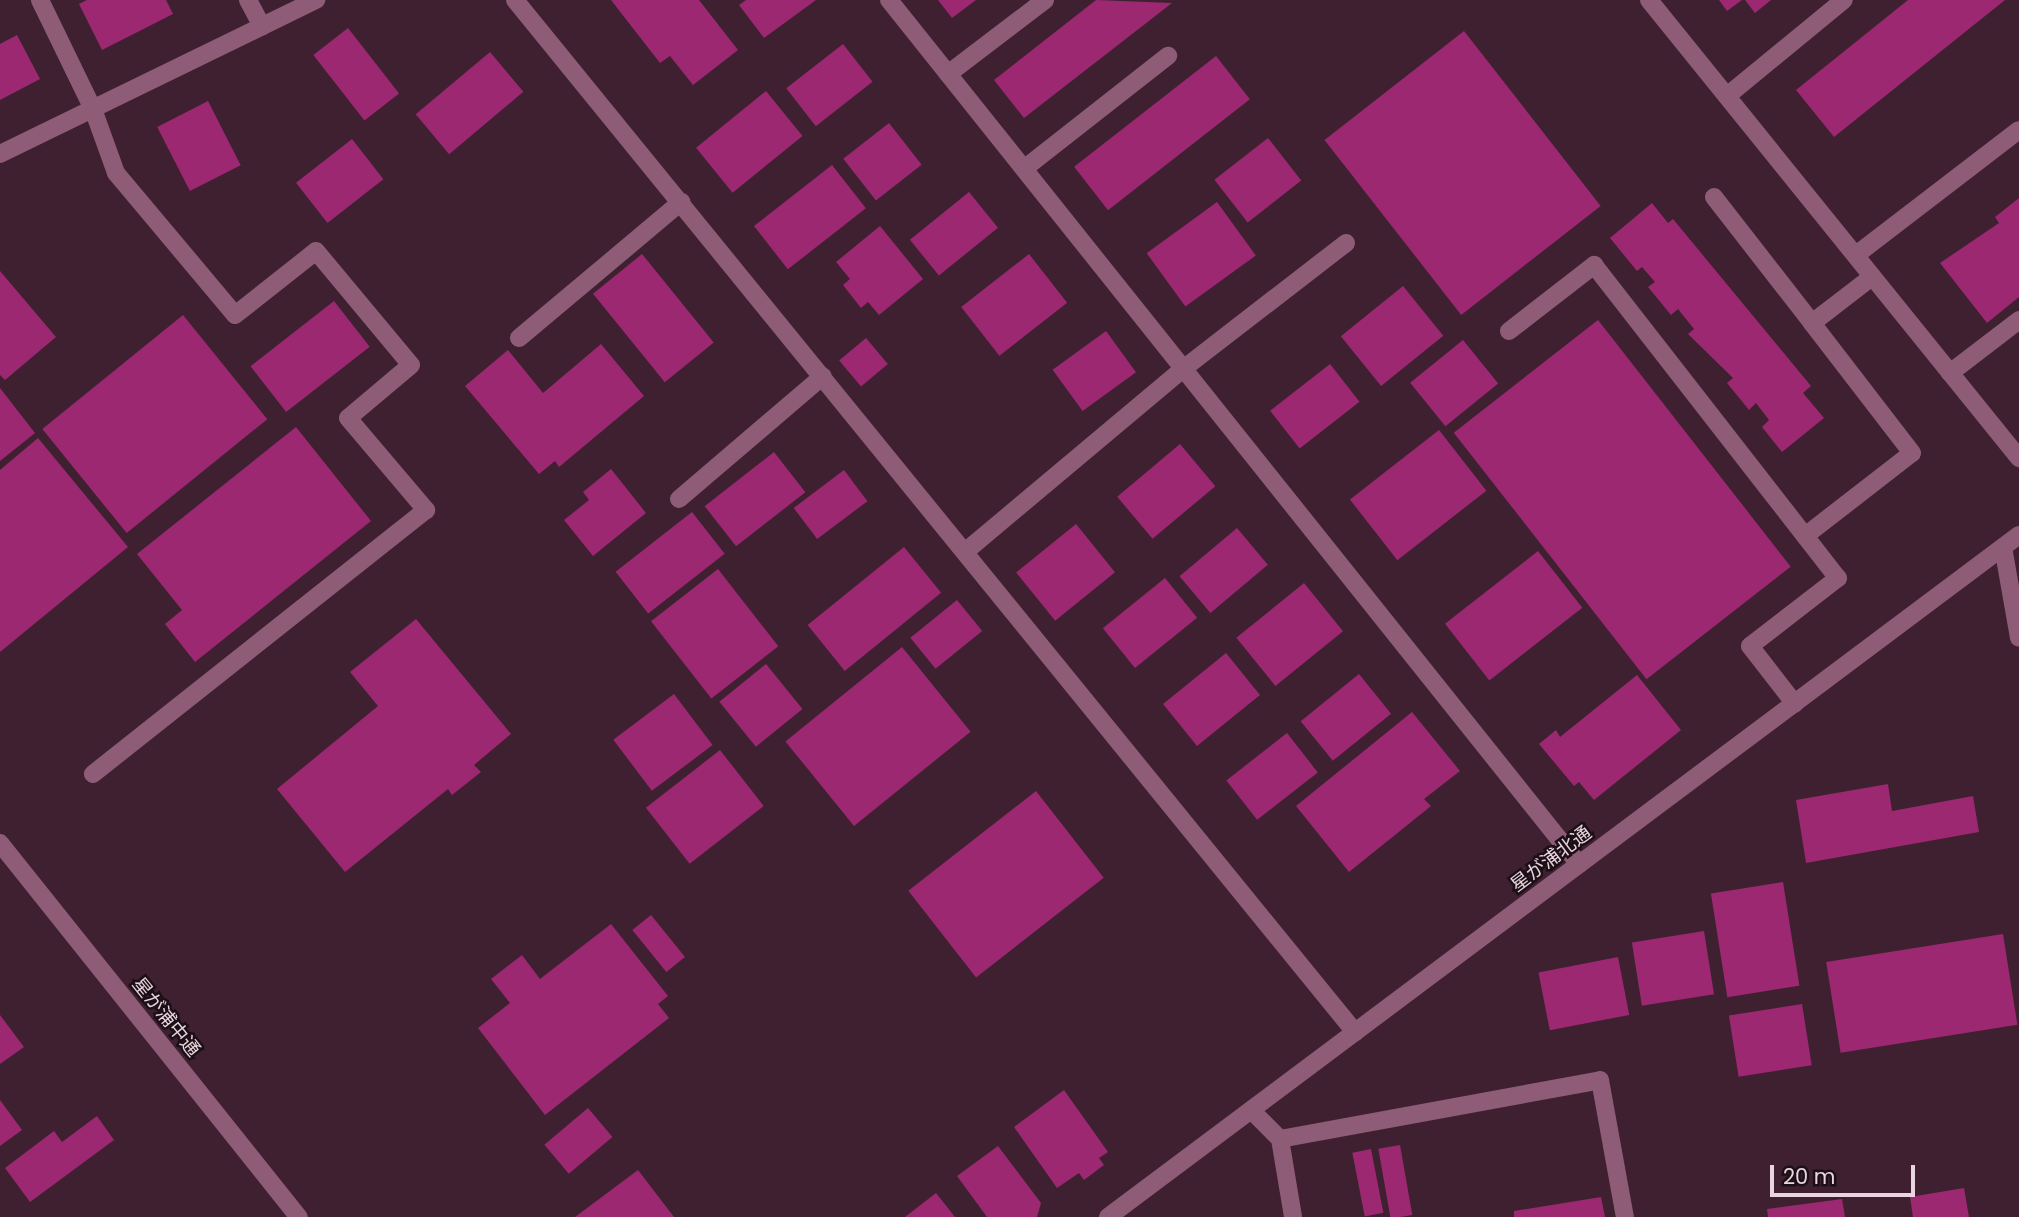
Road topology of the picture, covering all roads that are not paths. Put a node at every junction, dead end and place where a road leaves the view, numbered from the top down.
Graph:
1 (40, 0) edge
2 (248, 0) edge
3 (316, 0) edge
4 (516, 0) edge
5 (889, 0) edge
6 (1045, 0) edge
7 (1649, 0) edge
8 (1844, 0) edge
9 (262, 26) junction
10 (1168, 56) dead end
11 (948, 74) junction
12 (1727, 96) junction
13 (93, 109) junction
14 (2019, 130) edge
15 (0, 154) edge
16 (1025, 167) junction
17 (1714, 197) dead end
18 (681, 202) junction
19 (1346, 243) dead end
20 (1856, 255) junction
21 (1872, 277) junction
22 (2019, 320) edge
23 (1812, 323) junction
24 (1509, 331) dead end
25 (519, 338) dead end
26 (1184, 369) junction
27 (1950, 373) junction
28 (823, 376) junction
29 (2019, 458) edge
30 (679, 499) dead end
31 (2019, 535) edge
32 (1805, 536) junction
33 (2003, 547) junction
34 (966, 551) junction
35 (2019, 638) edge
36 (1795, 704) junction
37 (93, 774) dead end
38 (0, 843) edge
39 (1579, 864) junction
40 (1355, 1032) junction
41 (1251, 1110) junction
42 (1280, 1139) junction
43 (299, 1217) edge
44 (1108, 1217) edge
45 (1293, 1217) edge
46 (1625, 1217) edge

1 - 13 street
2 - 9 street
3 - 9 street
4 - 18 street
5 - 11 street
6 - 11 street
7 - 12 street
8 - 12 street
9 - 13 street
10 - 16 street
11 - 16 street
12 - 20 street
13 - 15 street
13 - 37 street
14 - 20 street
16 - 26 street
17 - 23 street
18 - 25 street
18 - 28 street
19 - 26 street
20 - 21 street
21 - 23 street
21 - 27 street
22 - 27 street
23 - 32 street
24 - 32 street
26 - 34 street
26 - 39 street
27 - 29 street
28 - 30 street
28 - 34 street
31 - 33 street, 星が浦北通
32 - 36 street
33 - 35 street
33 - 36 street, 星が浦北通
34 - 40 street
36 - 39 street, 星が浦北通
38 - 43 street, 星が浦中通
39 - 40 street, 星が浦北通
40 - 41 street, 星が浦北通
41 - 42 street
41 - 44 street, 星が浦北通
42 - 45 street
42 - 46 street

